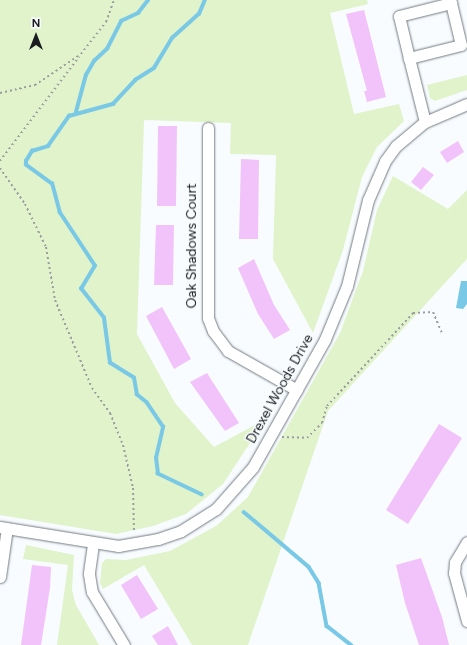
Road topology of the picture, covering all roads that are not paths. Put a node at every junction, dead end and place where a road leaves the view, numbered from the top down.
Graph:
1 (409, 58) junction
2 (467, 104) edge
3 (425, 122) junction
4 (208, 128) dead end
5 (297, 390) junction
6 (4, 527) edge
7 (467, 542) edge
8 (93, 544) junction
9 (0, 577) edge
10 (467, 620) edge
11 (124, 645) edge

1 - 1 street
1 - 3 street
2 - 3 street, Drexel Woods Drive
3 - 5 street, Drexel Woods Drive
4 - 5 street, Oak Shadows Court
5 - 8 street, Drexel Woods Drive
6 - 8 street, Drexel Woods Drive
6 - 9 street
7 - 10 street
8 - 11 street

